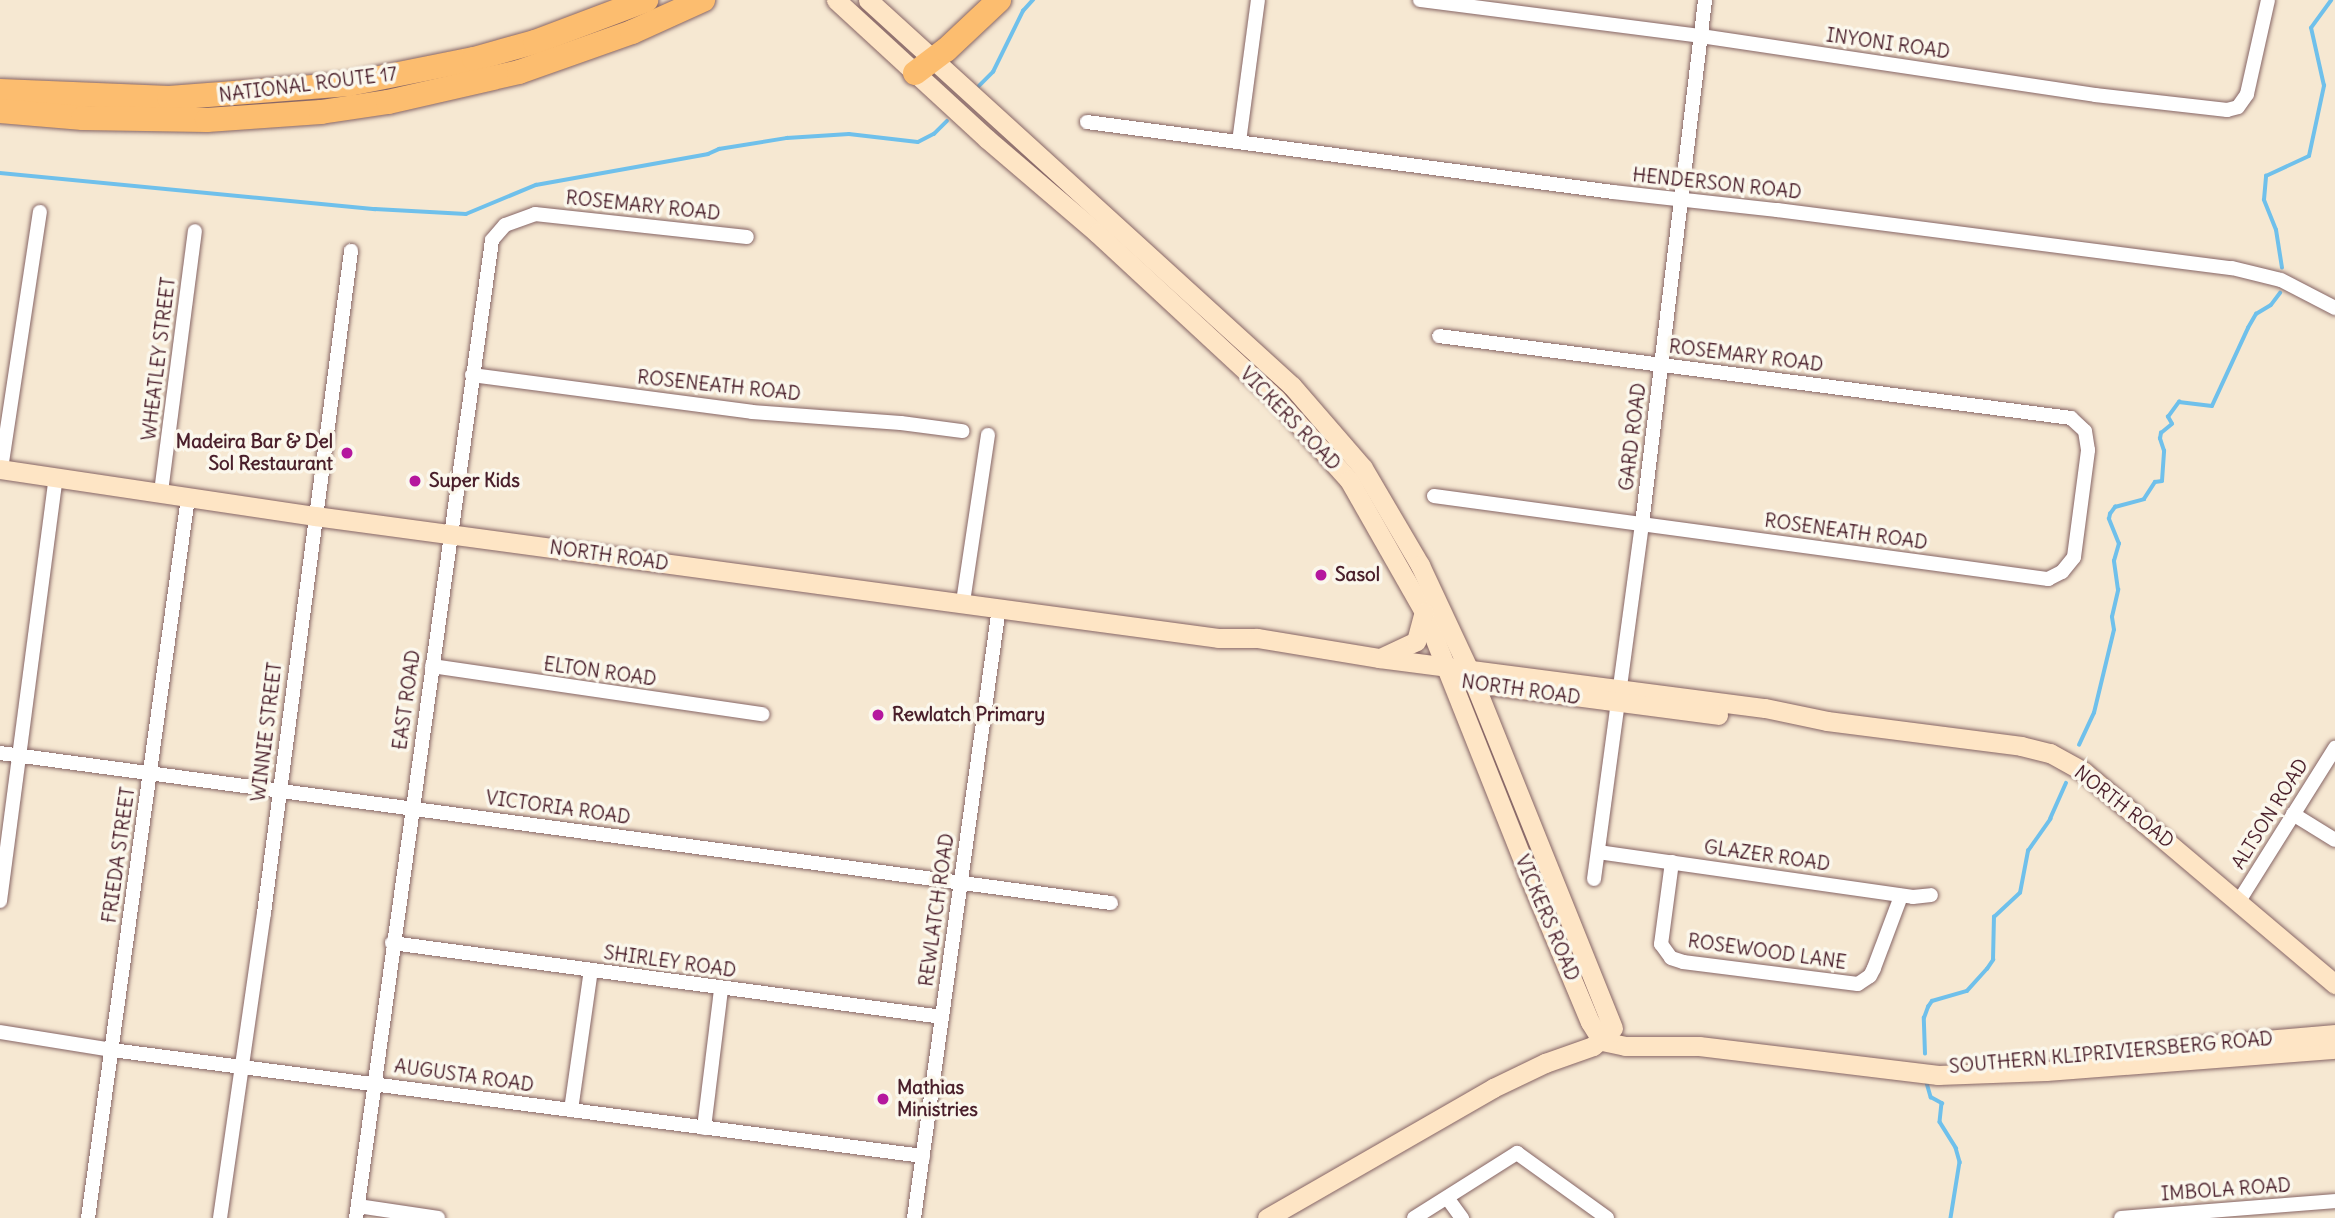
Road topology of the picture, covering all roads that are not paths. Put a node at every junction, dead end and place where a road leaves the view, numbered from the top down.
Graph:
1 (646, 0) edge
2 (703, 0) edge
3 (836, 0) edge
4 (868, 0) edge
5 (999, 0) edge
6 (1258, 0) edge
7 (1420, 0) edge
8 (1705, 0) edge
9 (2268, 0) edge
10 (1701, 36) junction
11 (923, 67) junction
12 (0, 91) edge
13 (0, 111) edge
14 (1087, 122) dead end
15 (1239, 142) junction
16 (1682, 199) junction
17 (40, 212) dead end
18 (536, 214) joint
19 (195, 231) dead end
20 (747, 237) dead end
21 (351, 251) dead end
22 (2335, 308) edge
23 (1440, 336) dead end
24 (1661, 365) junction
25 (472, 375) junction
26 (2047, 414) joint
27 (962, 431) dead end
28 (988, 435) dead end
29 (1, 469) edge
30 (56, 478) junction
31 (161, 492) junction
32 (188, 496) junction
33 (1434, 496) dead end
34 (315, 516) junction
35 (1642, 524) junction
36 (451, 534) junction
37 (963, 602) junction
38 (999, 608) junction
39 (1424, 611) junction
40 (1218, 638) junction
41 (1379, 658) junction
42 (432, 666) junction
43 (1449, 674) junction
44 (1472, 677) junction
45 (1519, 690) junction
46 (1619, 696) junction
47 (763, 714) dead end
48 (1490, 724) junction
49 (2335, 748) edge
50 (0, 753) edge
51 (20, 756) junction
52 (149, 772) junction
53 (279, 790) junction
54 (411, 808) junction
55 (2293, 814) junction
56 (2335, 841) edge
57 (1598, 852) junction
58 (1672, 862) junction
59 (1594, 879) dead end
60 (960, 884) junction
61 (1902, 895) junction
62 (1931, 895) dead end
63 (0, 901) edge
64 (2239, 901) junction
65 (1111, 903) dead end
66 (392, 943) junction
67 (591, 970) junction
68 (2335, 984) edge
69 (721, 989) junction
70 (1583, 1005) junction
71 (942, 1017) junction
72 (0, 1032) edge
73 (1607, 1034) junction
74 (2335, 1034) edge
75 (2335, 1049) edge
76 (112, 1050) junction
77 (2197, 1053) junction
78 (1560, 1057) junction
79 (243, 1065) junction
80 (374, 1083) junction
81 (571, 1110) junction
82 (704, 1128) junction
83 (923, 1156) junction
84 (1448, 1199) junction
85 (2335, 1201) edge
86 (2318, 1202) junction
87 (357, 1212) edge
88 (88, 1218) edge
89 (220, 1218) edge
90 (438, 1218) edge
91 (914, 1218) edge
92 (1267, 1218) edge
93 (1414, 1218) edge
94 (1462, 1218) edge
95 (1607, 1218) edge
96 (2121, 1218) edge
97 (2319, 1218) edge

1 - 12 highway, NATIONAL ROUTE 17
2 - 13 highway
3 - 11 main road, VICKERS ROAD
4 - 11 main road, VICKERS ROAD
5 - 11 highway
6 - 15 street
7 - 10 street, INYONI ROAD
8 - 10 street, GARD ROAD
9 - 10 street, INYONI ROAD
10 - 16 street, GARD ROAD
11 - 39 main road, VICKERS ROAD
11 - 44 main road, VICKERS ROAD
14 - 15 street, HENDERSON ROAD
15 - 16 street, HENDERSON ROAD
16 - 22 street, HENDERSON ROAD
16 - 24 street, GARD ROAD
17 - 29 street
18 - 20 street, ROSEMARY ROAD
18 - 25 street, EAST ROAD
19 - 31 street, WHEATLEY STREET
21 - 34 street, WINNIE STREET
23 - 24 street, ROSEMARY ROAD
24 - 26 street, ROSEMARY ROAD
24 - 35 street, GARD ROAD
25 - 27 street, ROSENEATH ROAD
25 - 36 street, EAST ROAD
26 - 35 street, ROSENEATH ROAD
28 - 37 street
29 - 30 main road, NORTH ROAD
30 - 31 main road, NORTH ROAD
30 - 51 street
31 - 32 main road, NORTH ROAD
32 - 34 main road, NORTH ROAD
32 - 52 street, FRIEDA STREET
33 - 35 street, ROSENEATH ROAD
34 - 36 main road, NORTH ROAD
34 - 53 street, WINNIE STREET
35 - 46 street, GARD ROAD
36 - 37 main road, NORTH ROAD
36 - 42 street, EAST ROAD
37 - 38 main road, NORTH ROAD
38 - 40 main road, NORTH ROAD
38 - 60 street, REWLATCH ROAD
39 - 41 main road
39 - 43 main road, VICKERS ROAD
40 - 41 main road, NORTH ROAD
40 - 43 main road, NORTH ROAD
41 - 43 main road, NORTH ROAD
42 - 47 street, ELTON ROAD
42 - 54 street, EAST ROAD
43 - 44 main road, NORTH ROAD
43 - 70 main road, VICKERS ROAD
44 - 45 main road, NORTH ROAD
44 - 46 main road, NORTH ROAD
44 - 48 main road, VICKERS ROAD
45 - 46 main road, NORTH ROAD
45 - 48 main road
46 - 57 street, GARD ROAD
46 - 64 main road, NORTH ROAD
48 - 73 main road, VICKERS ROAD
49 - 55 street, ALTSON ROAD
50 - 51 street, VICTORIA ROAD
51 - 52 street, VICTORIA ROAD
51 - 63 street
52 - 53 street, VICTORIA ROAD
52 - 76 street, FRIEDA STREET
53 - 54 street, VICTORIA ROAD
53 - 79 street, WINNIE STREET
54 - 60 street, VICTORIA ROAD
54 - 66 street, EAST ROAD
55 - 56 street
55 - 64 street, ALTSON ROAD
57 - 58 street, GLAZER ROAD
57 - 59 street, GARD ROAD
58 - 61 street, GLAZER ROAD
58 - 61 street, ROSEWOOD LANE
60 - 65 street, VICTORIA ROAD
60 - 71 street, REWLATCH ROAD
61 - 62 street, GLAZER ROAD
64 - 68 main road, NORTH ROAD
66 - 67 street, SHIRLEY ROAD
66 - 80 street, EAST ROAD
67 - 69 street, SHIRLEY ROAD
67 - 81 street
69 - 71 street, SHIRLEY ROAD
69 - 82 street
70 - 73 main road, VICKERS ROAD
70 - 78 main road
71 - 83 street, REWLATCH ROAD
72 - 76 street, AUGUSTA ROAD
73 - 77 main road, SOUTHERN KLIPRIVIERSBERG ROAD
73 - 78 main road
74 - 77 main road, SOUTHERN KLIPRIVIERSBERG ROAD
75 - 77 main road, SOUTHERN KLIPRIVIERSBERG ROAD
76 - 79 street, AUGUSTA ROAD
76 - 88 street, FRIEDA STREET
78 - 92 main road
79 - 80 street, AUGUSTA ROAD
79 - 89 street, WINNIE STREET
80 - 81 street, AUGUSTA ROAD
80 - 87 street, EAST ROAD
81 - 82 street, AUGUSTA ROAD
82 - 83 street, AUGUSTA ROAD
83 - 91 street, REWLATCH ROAD
84 - 93 street
84 - 94 street
84 - 95 street
85 - 86 street, IMBOLA ROAD
86 - 96 street, IMBOLA ROAD
86 - 97 street
87 - 90 street

